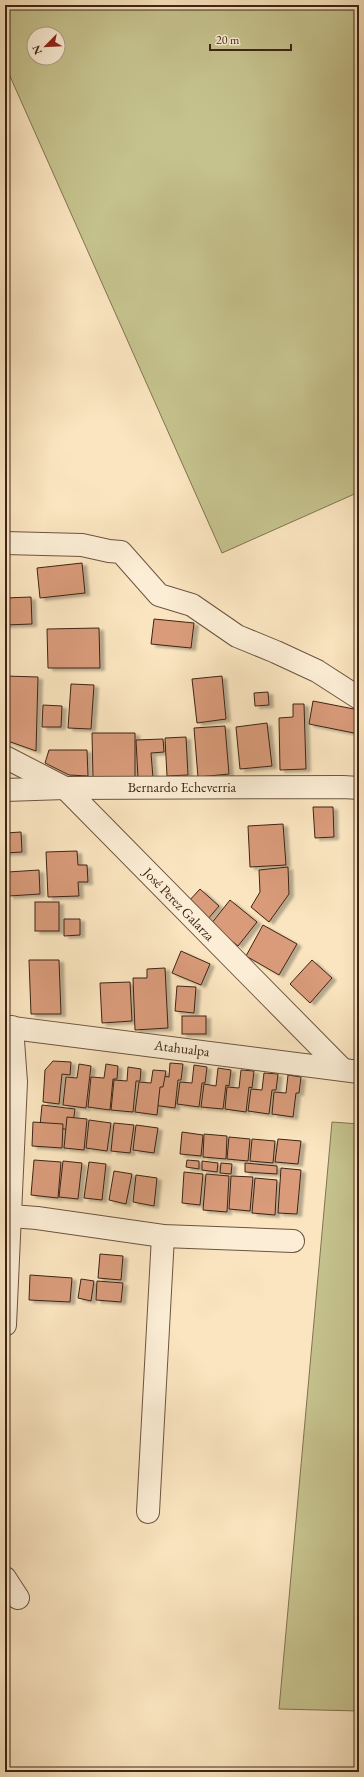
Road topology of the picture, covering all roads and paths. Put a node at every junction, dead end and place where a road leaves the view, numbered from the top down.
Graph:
1 (5, 543) edge
2 (359, 698) edge
3 (5, 757) edge
4 (65, 788) junction
5 (359, 788) edge
6 (5, 790) edge
7 (9, 1027) edge
8 (350, 1070) edge
9 (11, 1216) junction
10 (163, 1236) junction
11 (293, 1241) dead end
12 (5, 1325) edge
13 (148, 1512) dead end
14 (5, 1578) edge
15 (18, 1598) dead end

1 - 2 street
3 - 4 street, José Perez Galarza
4 - 5 street, Bernardo Echeverria
4 - 6 street, Bernardo Echeverria
4 - 8 street, José Perez Galarza
7 - 8 street, Atahualpa
7 - 9 street
9 - 10 street
9 - 12 street
10 - 11 street
10 - 13 street
14 - 15 street

